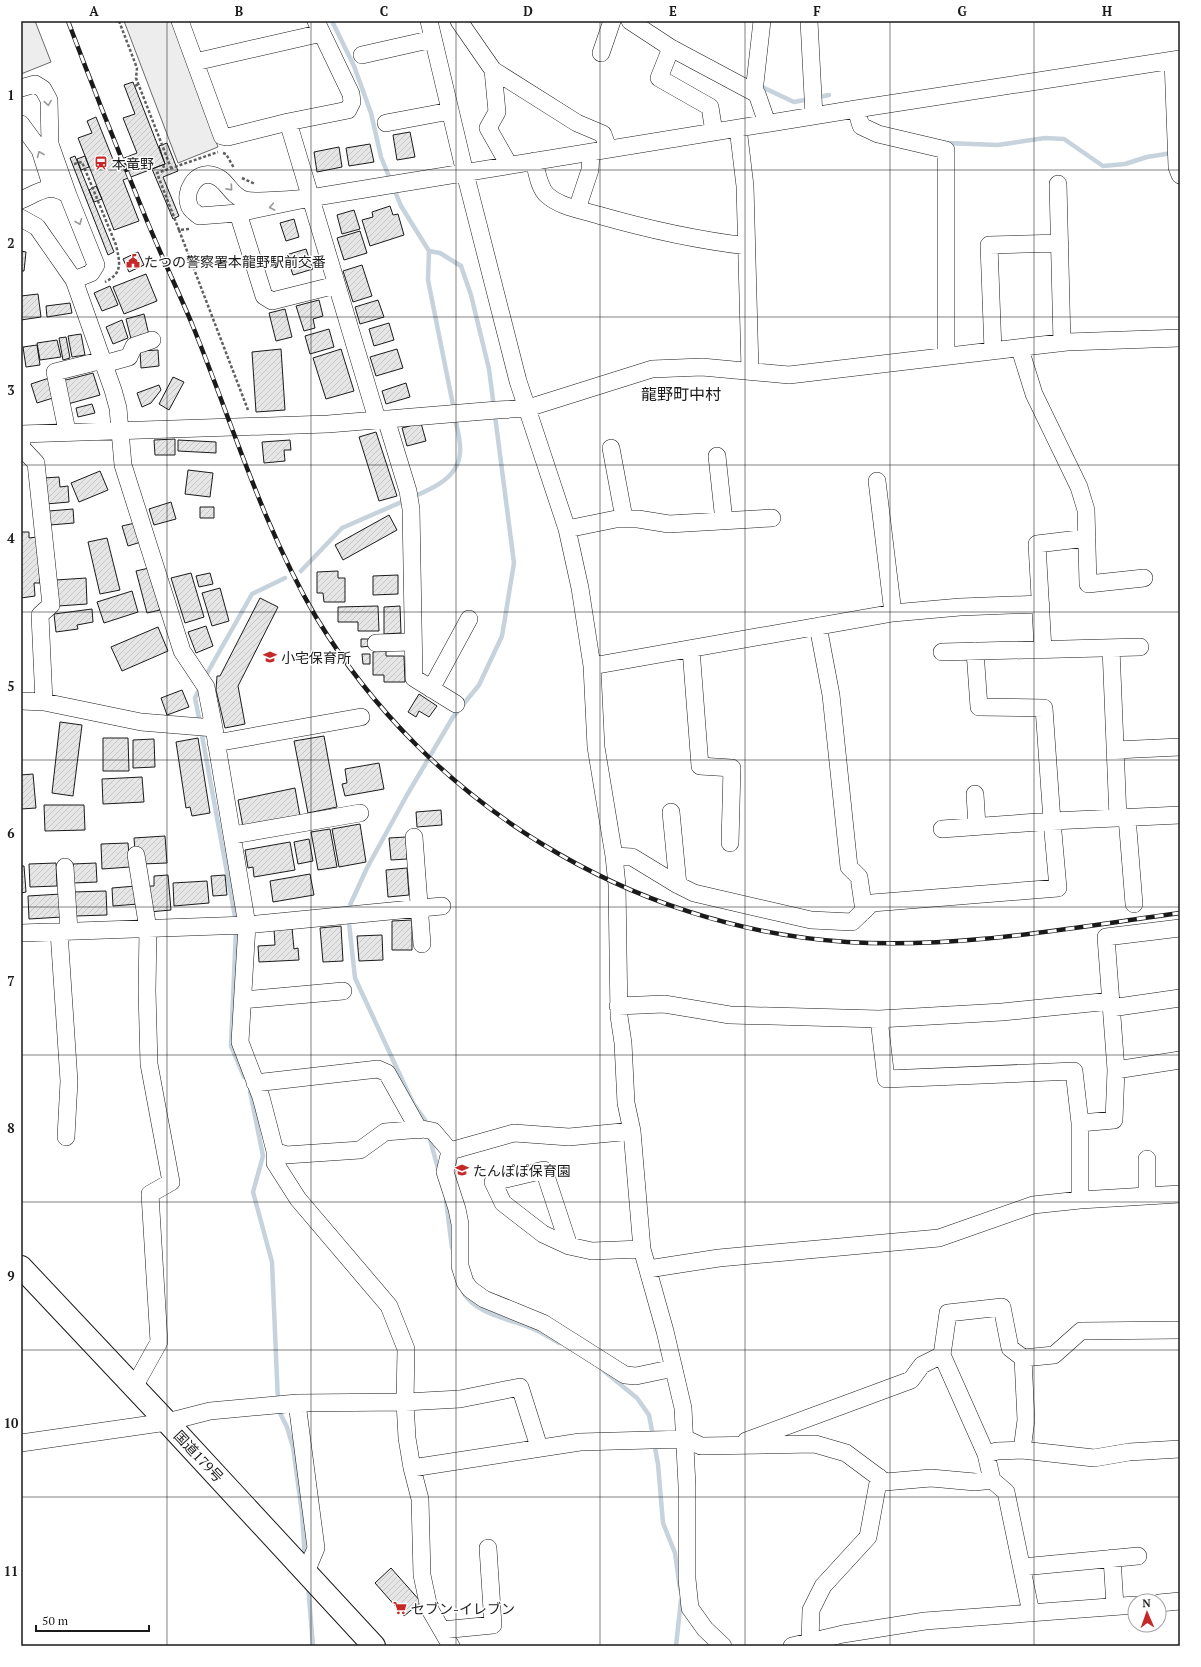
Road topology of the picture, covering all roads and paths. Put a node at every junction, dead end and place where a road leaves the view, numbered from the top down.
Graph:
1 (119, 21) edge
2 (180, 21) edge
3 (430, 21) edge
4 (459, 21) edge
5 (612, 21) edge
6 (630, 21) edge
7 (762, 21) edge
8 (809, 21) edge
9 (319, 27) edge
10 (433, 39) junction
11 (671, 48) junction
12 (601, 53) dead end
13 (362, 55) dead end
14 (1177, 59) edge
15 (195, 62) junction
16 (492, 70) junction
17 (139, 84) junction
18 (135, 86) dead end
19 (21, 88) edge
20 (754, 92) junction
21 (856, 109) junction
22 (450, 112) junction
23 (814, 116) junction
24 (288, 122) junction
25 (386, 123) dead end
26 (21, 124) edge
27 (767, 124) junction
28 (738, 128) junction
29 (714, 132) junction
30 (608, 149) junction
31 (592, 152) junction
32 (534, 161) junction
33 (163, 165) dead end
34 (509, 165) junction
35 (171, 168) dead end
36 (165, 170) dead end
37 (1178, 171) edge
38 (464, 173) junction
39 (1058, 184) dead end
40 (45, 190) junction
41 (68, 195) junction
42 (310, 198) junction
43 (21, 200) edge
44 (576, 209) junction
45 (238, 213) junction
46 (21, 218) edge
47 (37, 227) junction
48 (179, 230) dead end
49 (1060, 243) junction
50 (747, 246) junction
51 (74, 280) junction
52 (336, 285) junction
53 (1180, 338) edge
54 (152, 340) dead end
55 (1062, 343) junction
56 (1020, 349) junction
57 (993, 351) junction
58 (946, 355) junction
59 (104, 362) junction
60 (750, 370) junction
61 (528, 408) junction
62 (250, 416) dead end
63 (381, 419) junction
64 (120, 430) junction
65 (67, 431) junction
66 (21, 434) edge
67 (21, 439) edge
68 (611, 448) dead end
69 (717, 456) dead end
70 (876, 481) dead end
71 (624, 518) junction
72 (772, 518) dead end
73 (724, 521) junction
74 (567, 529) junction
75 (1087, 538) junction
76 (1144, 578) dead end
77 (1041, 604) junction
78 (893, 613) junction
79 (469, 619) dead end
80 (818, 626) junction
81 (413, 642) junction
82 (376, 643) dead end
83 (1140, 647) dead end
84 (691, 648) junction
85 (1111, 648) junction
86 (1043, 650) junction
87 (976, 651) junction
88 (942, 652) dead end
89 (592, 666) junction
90 (431, 689) junction
91 (21, 701) edge
92 (44, 702) junction
93 (456, 704) dead end
94 (361, 717) dead end
95 (215, 735) junction
96 (1180, 747) edge
97 (1115, 750) junction
98 (975, 794) dead end
99 (671, 812) dead end
100 (360, 813) dead end
101 (1180, 815) edge
102 (1122, 817) junction
103 (1052, 821) junction
104 (977, 826) junction
105 (942, 829) dead end
106 (233, 835) junction
107 (414, 837) dead end
108 (730, 843) dead end
109 (136, 855) dead end
110 (614, 856) junction
111 (65, 867) dead end
112 (678, 885) junction
113 (1134, 904) dead end
114 (442, 906) dead end
115 (418, 908) junction
116 (864, 911) junction
117 (247, 925) junction
118 (1180, 928) edge
119 (148, 929) junction
120 (64, 932) junction
121 (21, 933) edge
122 (422, 944) dead end
123 (343, 991) dead end
124 (1180, 998) edge
125 (243, 1000) junction
126 (1111, 1004) junction
127 (618, 1006) junction
128 (879, 1019) junction
129 (1180, 1060) edge
130 (1116, 1070) junction
131 (255, 1083) junction
132 (1080, 1123) junction
133 (419, 1130) junction
134 (632, 1131) junction
135 (66, 1137) dead end
136 (274, 1151) junction
137 (450, 1151) junction
138 (1147, 1159) dead end
139 (1180, 1194) edge
140 (1147, 1196) junction
141 (1080, 1200) junction
142 (569, 1246) junction
143 (642, 1249) junction
144 (21, 1267) edge
145 (648, 1269) junction
146 (1180, 1330) edge
147 (942, 1355) junction
148 (1023, 1358) junction
149 (674, 1368) junction
150 (134, 1387) junction
151 (405, 1402) junction
152 (297, 1404) junction
153 (167, 1422) junction
154 (686, 1439) junction
155 (21, 1443) edge
156 (737, 1445) junction
157 (539, 1447) junction
158 (1180, 1449) edge
159 (1022, 1450) junction
160 (986, 1454) junction
161 (412, 1468) junction
162 (879, 1477) junction
163 (992, 1480) junction
164 (488, 1548) dead end
165 (1138, 1556) dead end
166 (1112, 1558) junction
167 (1022, 1567) junction
168 (306, 1572) junction
169 (1180, 1601) edge
170 (1167, 1602) edge
171 (1127, 1605) edge
172 (1115, 1606) junction
173 (1031, 1613) junction
174 (442, 1630) junction
175 (810, 1642) junction
176 (374, 1646) edge
177 (451, 1646) edge
178 (722, 1646) edge
179 (792, 1646) edge

1 - 17 path
2 - 15 street
3 - 10 street
4 - 16 street
5 - 12 street
6 - 11 street
7 - 20 street
8 - 23 street
9 - 15 street
9 - 24 street
10 - 13 street
10 - 22 street
11 - 20 street
11 - 29 street
14 - 21 street
14 - 37 street
15 - 24 street
16 - 30 street
16 - 34 street
17 - 18 path
17 - 35 path
19 -> 41 street
20 - 27 street
21 - 23 street
21 - 58 street
22 - 25 street
22 - 38 street
23 - 27 street
24 - 42 street
40 -> 26 street
27 - 28 street
28 - 29 street
28 - 50 street
29 - 30 street
30 - 31 street
31 - 32 street
31 - 44 street
32 - 34 street
32 - 44 street
33 - 36 path
34 - 38 street
38 - 42 street
38 - 61 street
39 - 49 street
40 - 41 street
40 - 43 street
40 - 47 street
41 -> 51 street
42 -> 45 street
45 -> 42 street
42 - 52 street
44 - 50 street
45 - 52 street
46 - 47 street
47 - 51 street
48 - 62 path
49 - 55 street
49 - 57 street
50 - 60 street
51 - 59 street
52 - 63 street
53 - 55 street
54 - 59 street
55 - 56 street
56 - 57 street
56 - 75 street
57 - 58 street
58 - 60 street
59 - 64 street
59 - 65 street
60 - 61 street
61 - 63 street
61 - 74 street
63 - 64 street
63 - 81 street
64 - 65 street
64 - 95 street
65 - 66 street
67 - 92 street
68 - 71 street
69 - 73 street
70 - 78 street
71 - 73 street
71 - 74 street
72 - 73 street
74 - 89 street
75 - 76 street
75 - 77 street
77 - 78 street
77 - 86 street
78 - 80 street
79 - 90 street
80 - 84 street
80 - 116 street
81 - 82 street
81 - 90 street
83 - 85 street
84 - 89 street
84 - 108 street
85 - 86 street
85 - 97 street
86 - 87 street
87 - 88 street
87 - 103 street
89 - 110 street
90 - 93 street
91 - 92 street
92 - 95 street
94 - 95 street
95 - 106 street
96 - 97 street
97 - 102 street
98 - 104 street
99 - 112 street
100 - 106 street
101 - 102 street
102 - 103 street
102 - 113 street
103 - 104 street
103 - 116 street
104 - 105 street
106 - 117 street
107 - 115 street
109 - 119 street
110 - 112 street
110 - 127 street
111 - 120 street
112 - 116 street
114 - 115 street
115 - 117 street
115 - 122 street
117 - 119 street
117 - 125 street
118 - 126 street
119 - 120 street
119 - 150 street
120 - 121 street
120 - 135 street
123 - 125 street
124 - 126 street
125 - 131 street
126 - 128 street
126 - 130 street
127 - 128 street
127 - 134 street
128 - 132 street
129 - 130 street
130 - 132 street
131 - 133 street
131 - 136 street
132 - 141 street
133 - 136 street
133 - 137 street
134 - 137 street
134 - 143 street
136 - 151 street
137 - 149 street
138 - 140 street
139 - 140 street
140 - 141 street
141 - 145 street
142 - 142 street
142 - 143 street
143 - 145 street
144 - 150 highway, 国道179号
145 - 149 street
146 - 148 street
147 - 148 street
147 - 156 street
147 - 160 street
148 - 159 street
149 - 154 street
150 - 153 highway, 国道179号
151 - 152 street
151 - 157 street
151 - 161 street
152 - 153 street
152 - 168 street
153 - 155 street
153 - 168 highway, 国道179号
154 - 156 street
154 - 157 street
154 - 178 street
156 - 162 street
157 - 161 street
158 - 159 street
159 - 160 street
160 - 163 street
161 - 174 street
162 - 163 street
162 - 175 street
163 - 167 street
164 - 174 street
165 - 166 street
166 - 167 street
166 - 172 street
167 - 173 street
168 - 176 highway, 国道179号
169 - 170 street
171 - 172 street
172 - 173 street
173 - 175 street
174 - 177 street
175 - 179 street

